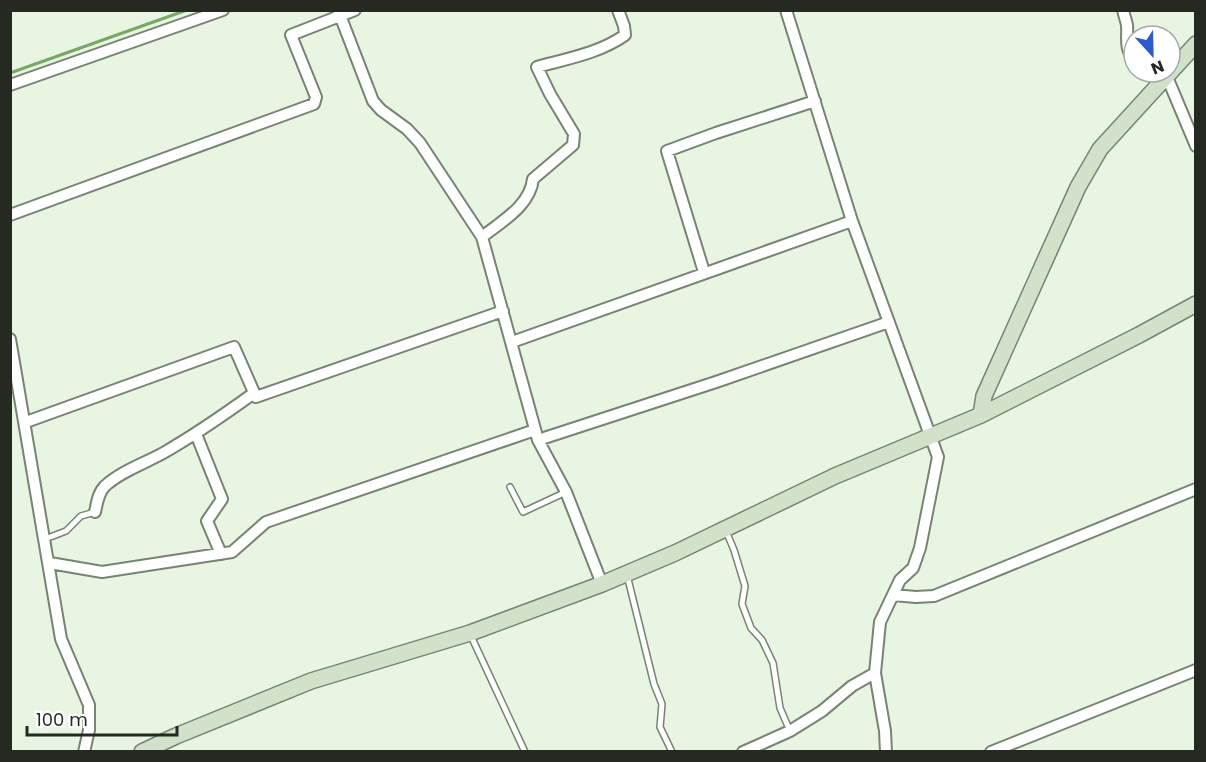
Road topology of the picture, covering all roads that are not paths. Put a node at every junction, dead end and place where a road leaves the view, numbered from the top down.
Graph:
1 (223, 10) edge
2 (355, 10) edge
3 (618, 10) edge
4 (786, 10) edge
5 (340, 13) edge
6 (1196, 44) edge
7 (1182, 57) edge
8 (1155, 84) edge
9 (1166, 84) edge
10 (10, 85) edge
11 (815, 101) junction
12 (1196, 146) edge
13 (10, 215) edge
14 (852, 221) junction
15 (482, 237) junction
16 (704, 272) junction
17 (1196, 304) edge
18 (503, 311) junction
19 (890, 322) junction
20 (10, 339) edge
21 (512, 342) junction
22 (254, 393) junction
23 (981, 415) junction
24 (26, 422) junction
25 (196, 434) junction
26 (537, 435) junction
27 (929, 437) junction
28 (510, 487) dead end
29 (1196, 489) edge
30 (566, 492) junction
31 (95, 512) joint
32 (725, 528) junction
33 (45, 539) junction
34 (221, 554) junction
35 (50, 563) junction
36 (626, 573) junction
37 (602, 584) junction
38 (893, 595) junction
39 (470, 633) junction
40 (1196, 670) edge
41 (875, 673) junction
42 (790, 730) junction
43 (84, 752) edge
44 (142, 752) edge
45 (525, 752) edge
46 (672, 752) edge
47 (743, 752) edge
48 (886, 752) edge
49 (991, 752) edge

1 - 10 street
2 - 5 street
3 - 15 street
4 - 11 street
5 - 13 street
5 - 15 street
6 - 7 street
8 - 23 street
9 - 12 street
11 - 14 street
11 - 16 street
14 - 16 street
14 - 19 street
15 - 18 street
16 - 21 street
17 - 23 street
18 - 21 street
18 - 22 street
19 - 26 street
19 - 27 street
20 - 24 street
21 - 26 street
22 - 24 street
22 - 25 street
23 - 27 street
24 - 33 street
25 - 31 street
25 - 34 street
26 - 30 street
26 - 34 street
27 - 32 street
27 - 38 street
28 - 30 lane
29 - 38 street
30 - 37 street
31 - 33 lane
32 - 36 street
32 - 42 lane
33 - 35 street
34 - 35 street
35 - 43 street
36 - 37 street
36 - 46 lane
37 - 39 street
38 - 41 street
39 - 44 street
39 - 45 lane
40 - 49 street
41 - 42 street
41 - 48 street
42 - 47 street

